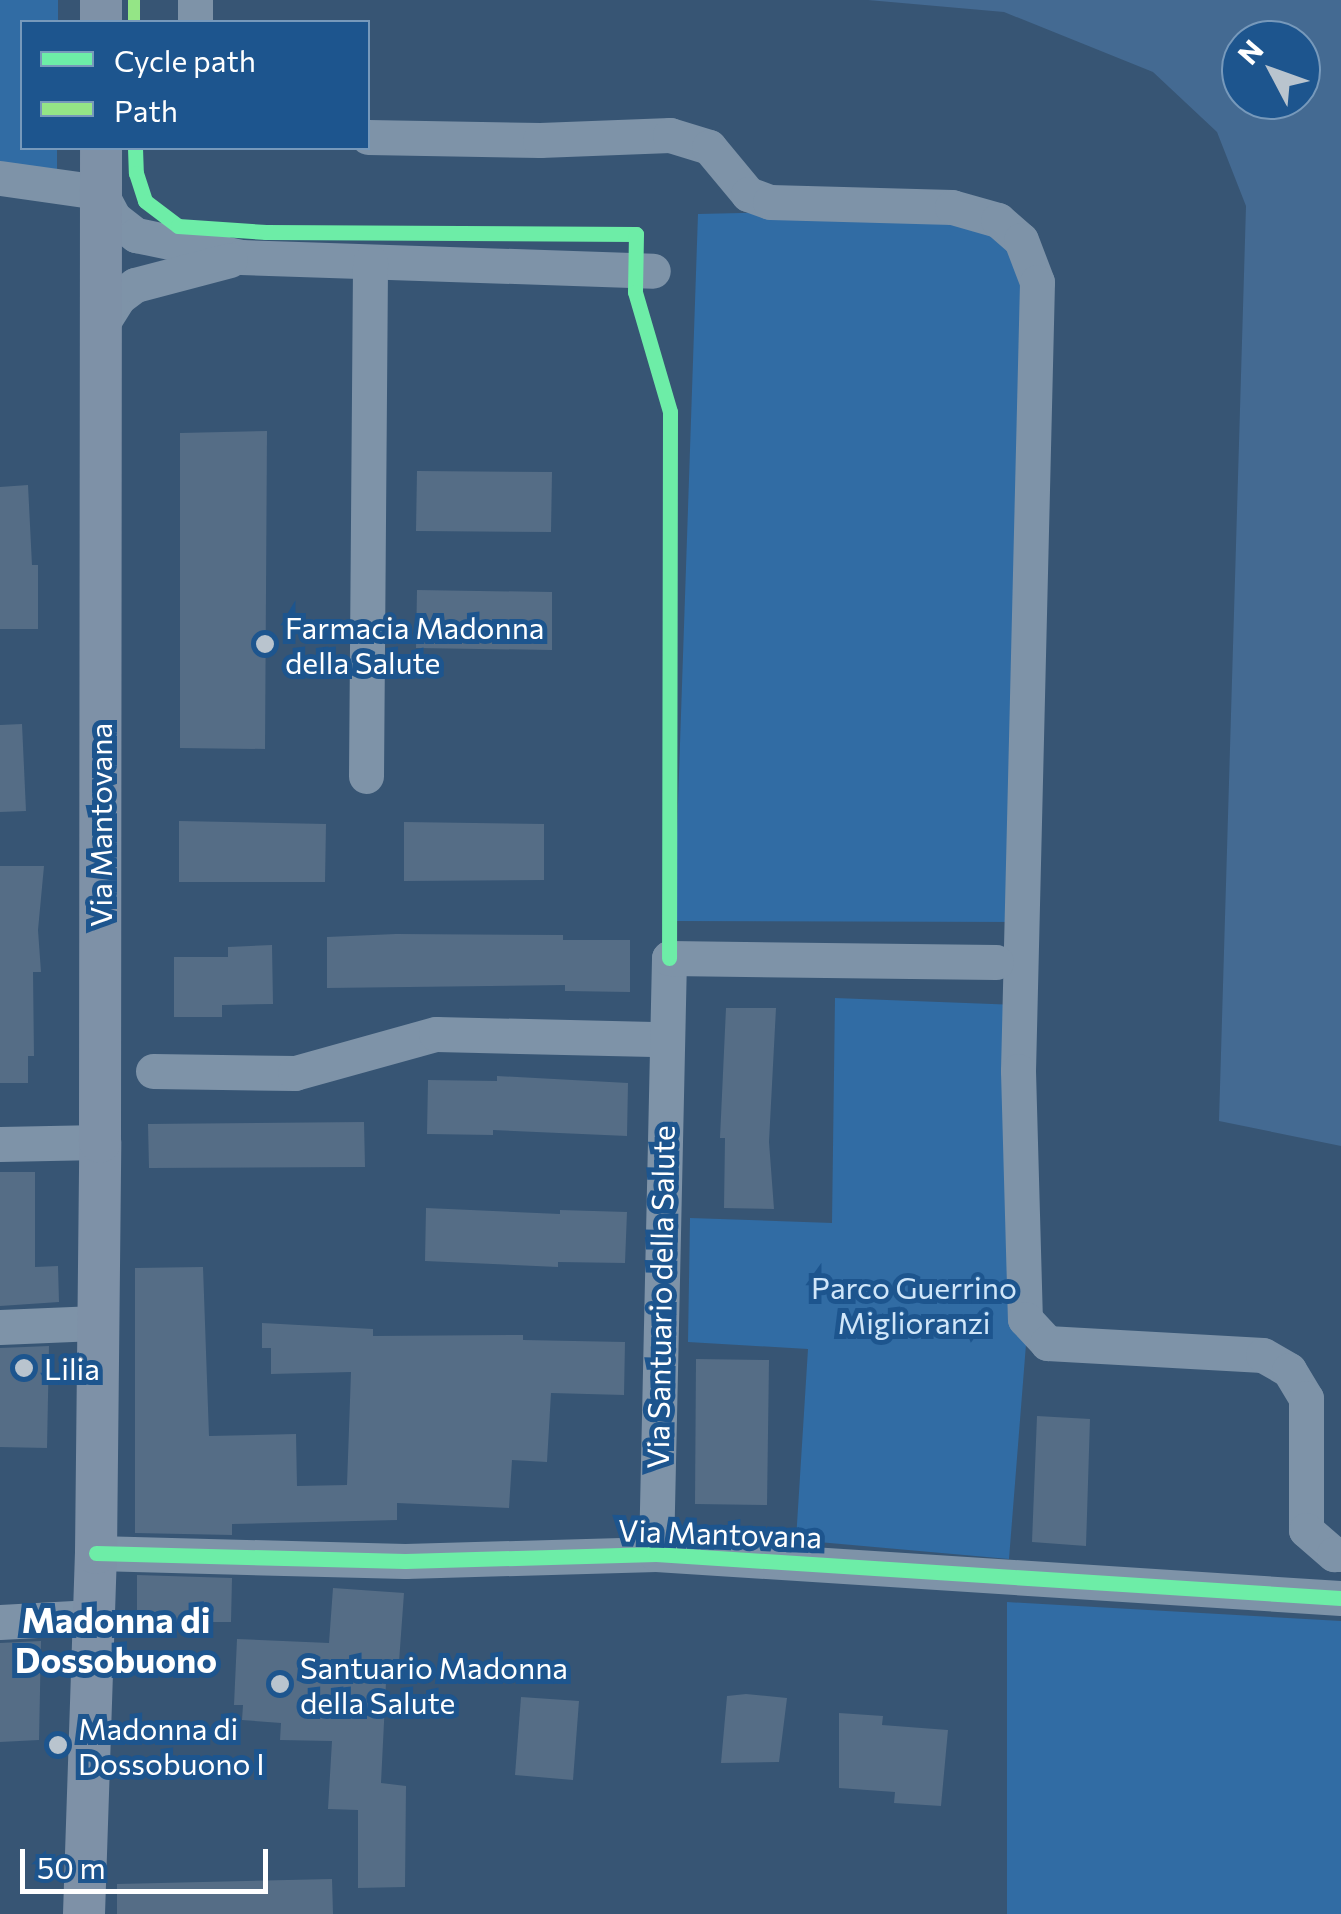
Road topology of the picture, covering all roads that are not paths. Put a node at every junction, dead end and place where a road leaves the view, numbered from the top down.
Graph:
1 (370, 137) edge
2 (101, 150) edge
3 (0, 178) edge
4 (100, 192) junction
5 (240, 258) junction
6 (370, 262) junction
7 (653, 271) dead end
8 (100, 327) junction
9 (366, 776) dead end
10 (996, 962) dead end
11 (664, 1039) junction
12 (152, 1071) dead end
13 (100, 1142) junction
14 (0, 1144) edge
15 (96, 1322) junction
16 (0, 1327) edge
17 (96, 1553) junction
18 (656, 1554) junction
19 (1341, 1554) edge
20 (1341, 1598) edge
21 (92, 1617) junction
22 (0, 1622) edge
23 (84, 1914) edge

1 - 19 street
2 - 4 main road, Via Mantovana
3 - 4 street
4 - 5 street
4 - 8 main road, Via Mantovana
5 - 6 street
5 - 8 street
6 - 7 street
6 - 9 street
8 - 13 main road, Via Mantovana
10 - 11 street, Via Santuario della Salute
11 - 12 street
11 - 18 street, Via Santuario della Salute
13 - 14 street
13 - 15 main road, Via Mantovana
15 - 16 street
15 - 17 main road, Via Mantovana
17 - 18 street, Via Mantovana
17 - 21 main road, Via Mantovana
18 - 20 street, Via Mantovana
21 - 22 street
21 - 23 main road, Via Mantovana

